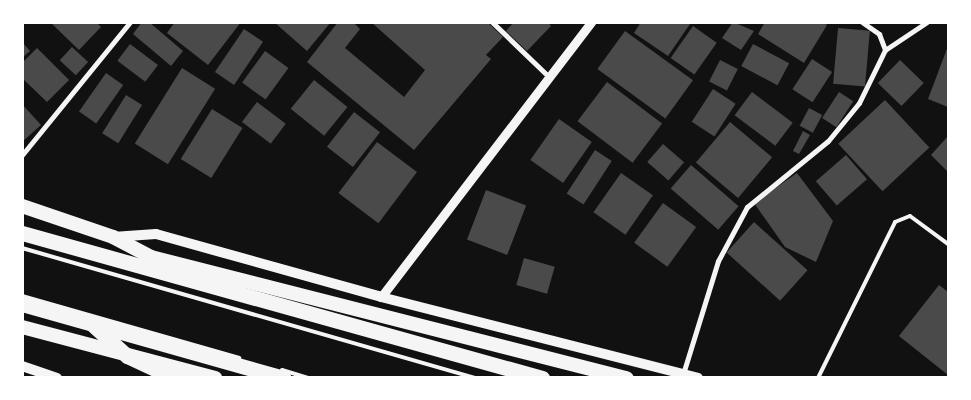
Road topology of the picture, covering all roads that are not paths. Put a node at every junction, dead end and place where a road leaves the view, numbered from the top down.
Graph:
1 (130, 22) edge
2 (492, 22) edge
3 (591, 22) edge
4 (862, 22) edge
5 (927, 22) edge
6 (885, 50) junction
7 (547, 75) junction
8 (22, 154) edge
9 (22, 206) edge
10 (22, 233) edge
11 (113, 237) junction
12 (948, 244) edge
13 (22, 248) edge
14 (22, 296) edge
15 (381, 297) junction
16 (22, 304) edge
17 (92, 323) junction
18 (22, 327) edge
19 (22, 366) edge
20 (683, 374) junction
21 (57, 378) edge
22 (174, 378) edge
23 (215, 378) edge
24 (284, 378) edge
25 (309, 378) edge
26 (476, 378) edge
27 (542, 378) edge
28 (627, 378) edge
29 (698, 378) edge
30 (818, 378) edge

1 - 8 street
2 - 7 street
3 - 7 street
4 - 6 street
5 - 6 street
6 - 20 street
7 - 15 street
9 - 11 highway
10 - 27 highway
11 - 15 main road
11 - 28 highway
12 - 30 lane
13 - 26 lane
14 - 25 lane
15 - 20 main road
16 - 17 highway
17 - 22 highway
17 - 24 highway
18 - 23 highway
19 - 21 main road
20 - 29 main road

